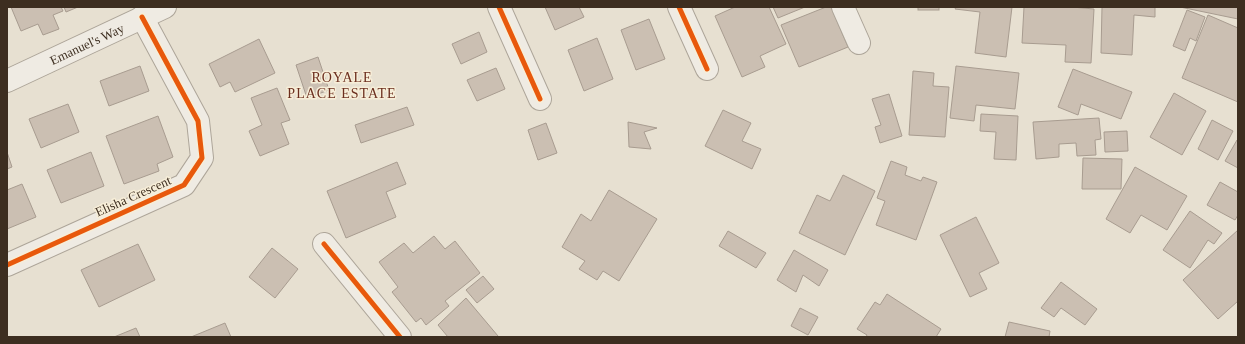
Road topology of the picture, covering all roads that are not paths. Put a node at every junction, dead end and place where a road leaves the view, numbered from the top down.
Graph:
1 (166, 7) edge
2 (500, 7) edge
3 (679, 7) edge
4 (843, 7) edge
5 (142, 17) junction
6 (859, 43) dead end
7 (707, 69) dead end
8 (7, 81) edge
9 (540, 100) dead end
10 (324, 244) dead end
11 (7, 265) edge
12 (400, 337) edge

1 - 5 street, Emanuel's Way
2 - 9 street
3 - 7 street
4 - 6 street
5 - 8 street, Emanuel's Way
5 - 11 street, Elisha Crescent
10 - 12 street

